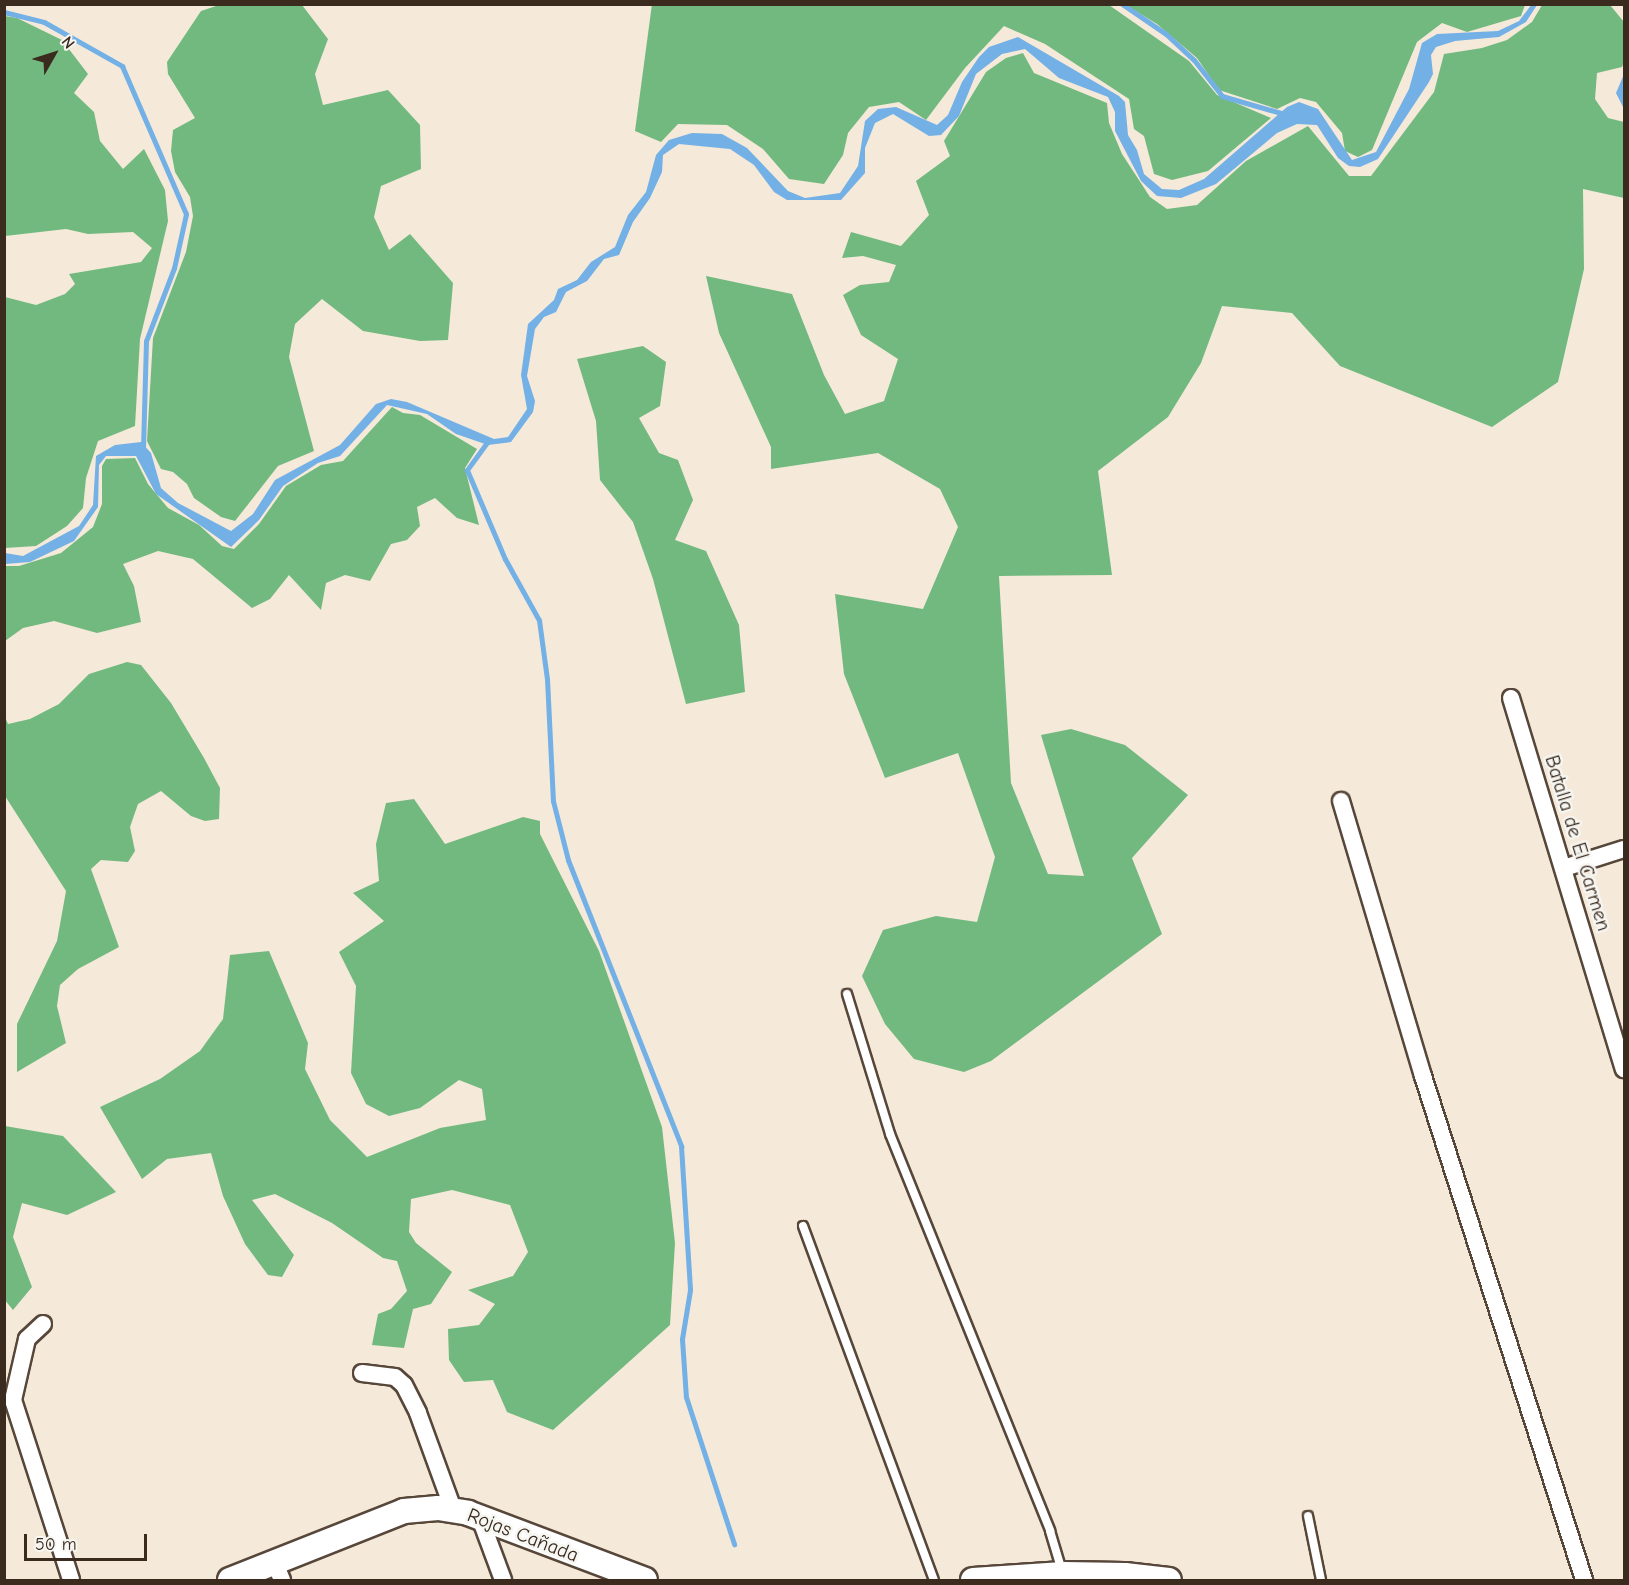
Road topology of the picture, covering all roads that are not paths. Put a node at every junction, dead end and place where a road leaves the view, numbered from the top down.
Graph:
1 (1511, 698) dead end
2 (1341, 801) dead end
3 (1624, 849) edge
4 (1564, 868) junction
5 (847, 994) dead end
6 (1622, 1050) edge
7 (1624, 1069) edge
8 (803, 1226) dead end
9 (43, 1324) dead end
10 (362, 1373) dead end
11 (453, 1509) junction
12 (1308, 1516) dead end
13 (480, 1518) junction
14 (278, 1571) edge
15 (1063, 1574) junction
16 (1167, 1580) edge
17 (71, 1581) edge
18 (231, 1581) edge
19 (503, 1581) edge
20 (645, 1581) edge
21 (934, 1581) edge
22 (973, 1581) edge
23 (1321, 1581) edge
24 (1584, 1581) edge

1 - 4 street, Batalla de El Carmen
2 - 24 street
3 - 4 street
4 - 6 street, Batalla de El Carmen
5 - 15 lane
6 - 7 street, Batalla de El Carmen
8 - 21 lane
9 - 17 street
10 - 11 street
11 - 13 main road, Rojas Cañada
11 - 14 main road, Rojas Cañada
12 - 23 lane
13 - 19 street
13 - 20 main road, Rojas Cañada
14 - 18 main road, Rojas Cañada
15 - 16 main road
15 - 22 main road

